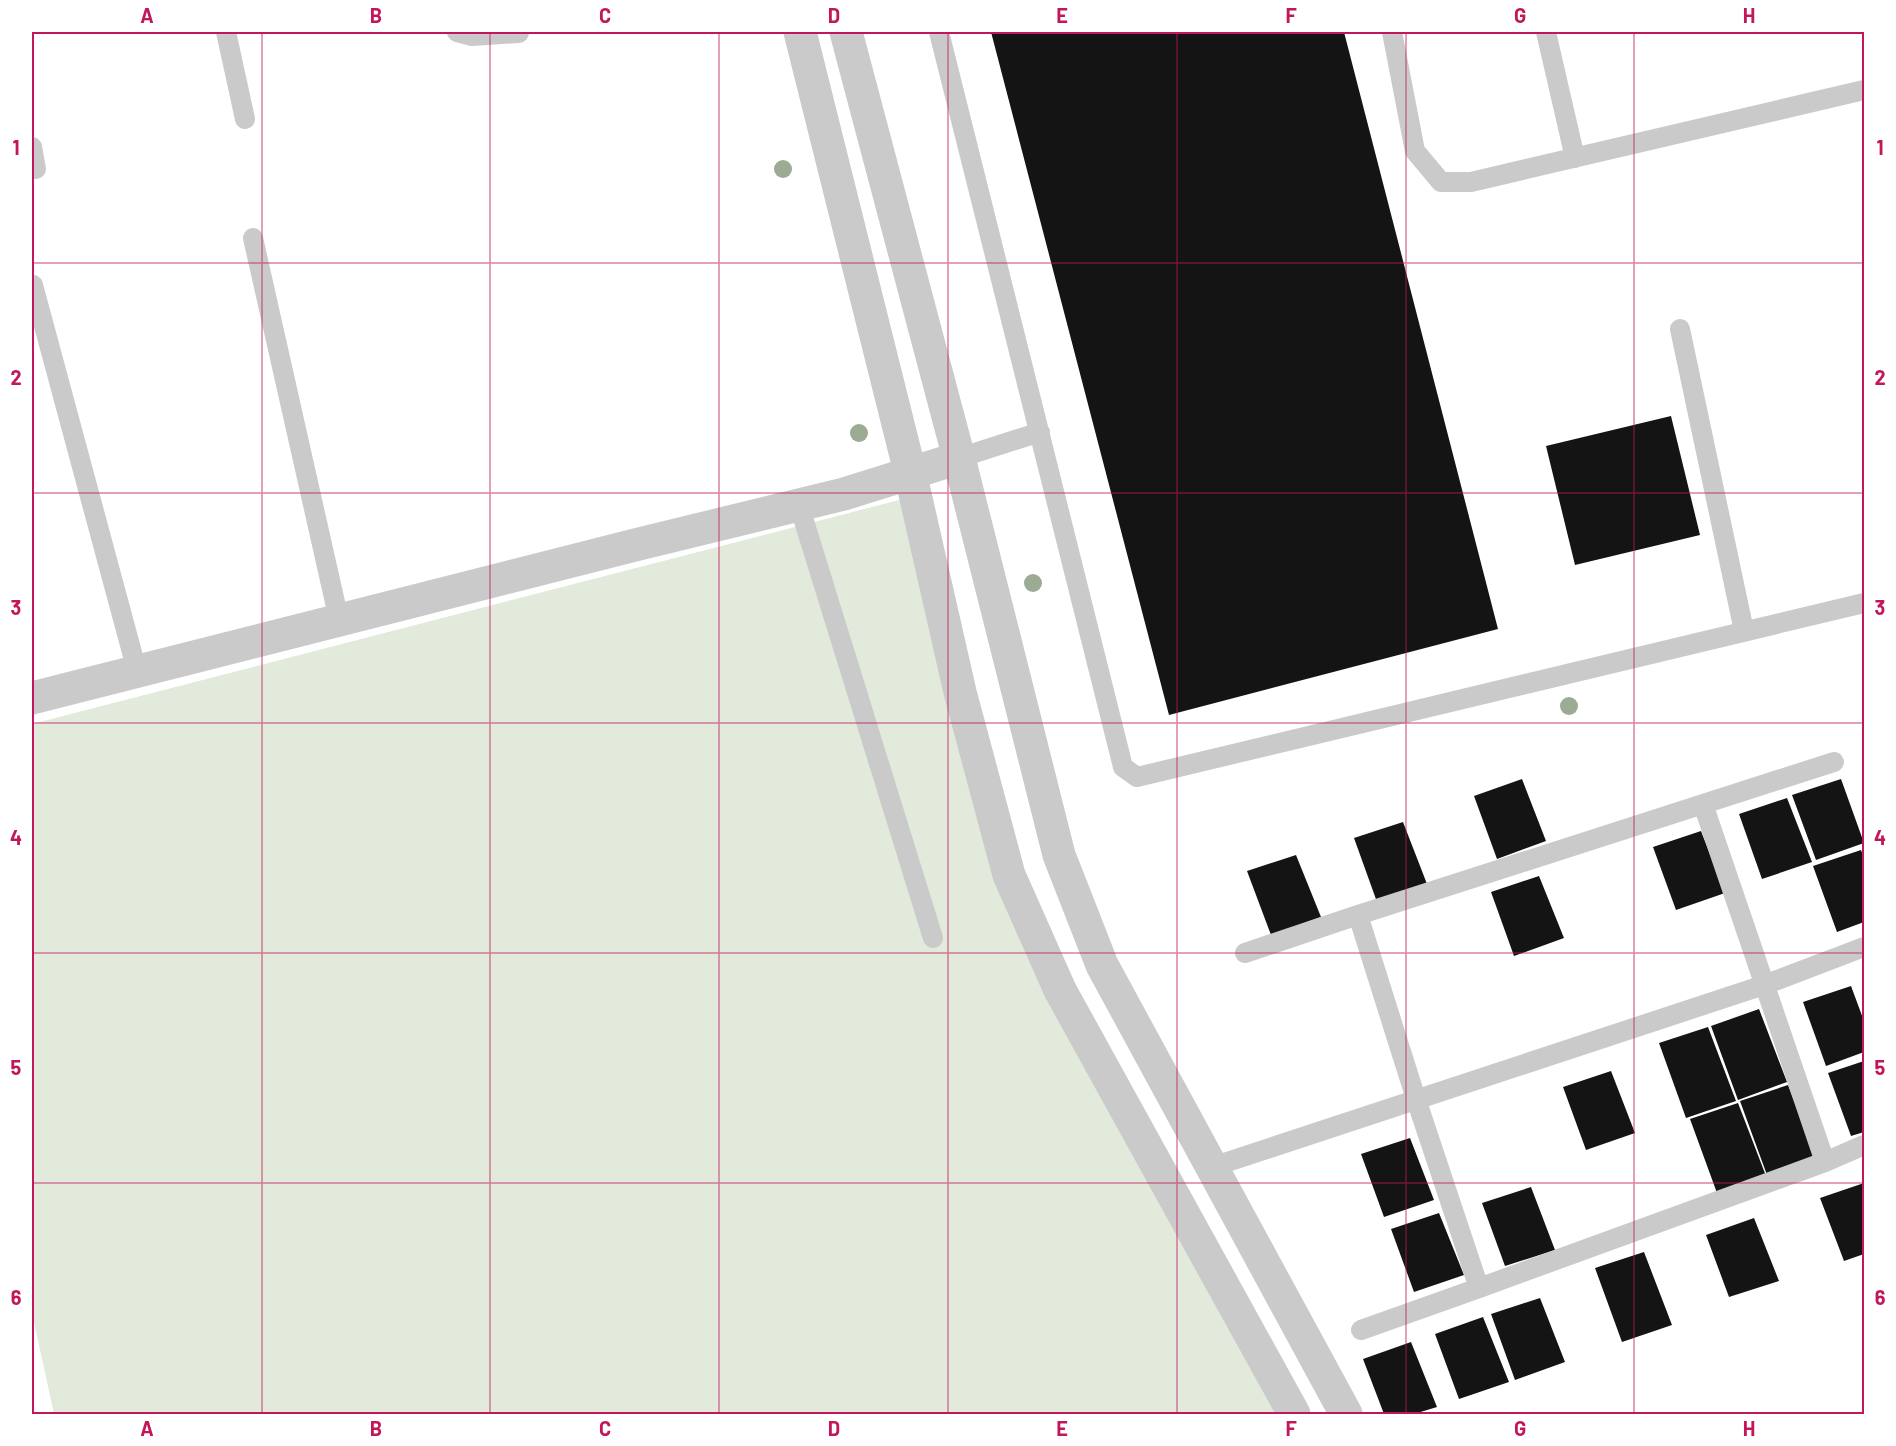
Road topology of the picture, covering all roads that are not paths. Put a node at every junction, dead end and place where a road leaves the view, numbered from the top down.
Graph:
1 (226, 32) edge
2 (457, 32) edge
3 (800, 32) edge
4 (846, 32) edge
5 (939, 32) edge
6 (1392, 32) edge
7 (1546, 32) edge
8 (519, 33) dead end
9 (1864, 90) edge
10 (245, 119) dead end
11 (32, 147) edge
12 (1575, 158) junction
13 (36, 169) dead end
14 (253, 238) dead end
15 (33, 285) dead end
16 (1680, 329) dead end
17 (1040, 432) junction
18 (959, 458) junction
19 (910, 472) junction
20 (799, 505) junction
21 (1864, 603) edge
22 (339, 620) junction
23 (1743, 631) junction
24 (137, 671) junction
25 (32, 698) edge
26 (1834, 762) dead end
27 (1703, 804) junction
28 (1358, 915) junction
29 (933, 938) dead end
30 (1864, 947) edge
31 (1245, 953) dead end
32 (1764, 985) junction
33 (1416, 1099) junction
34 (1864, 1145) edge
35 (1825, 1162) junction
36 (1212, 1167) junction
37 (1479, 1288) junction
38 (1361, 1330) dead end
39 (1294, 1414) edge
40 (1346, 1414) edge

1 - 10 lane
2 - 8 lane
3 - 19 street
4 - 18 street
5 - 17 lane
6 - 12 lane
7 - 12 lane
9 - 12 lane
11 - 13 lane
14 - 22 lane
15 - 24 lane
16 - 23 lane
17 - 18 lane
17 - 23 lane
18 - 19 street
18 - 36 street
19 - 20 street
19 - 39 street
20 - 22 street
20 - 29 lane
21 - 23 lane
22 - 24 street
24 - 25 street
26 - 27 lane
27 - 28 lane
27 - 32 lane
28 - 31 lane
28 - 33 lane
30 - 32 lane
32 - 33 lane
32 - 35 lane
33 - 36 lane
33 - 37 lane
34 - 35 lane
35 - 37 lane
36 - 40 street
37 - 38 lane

